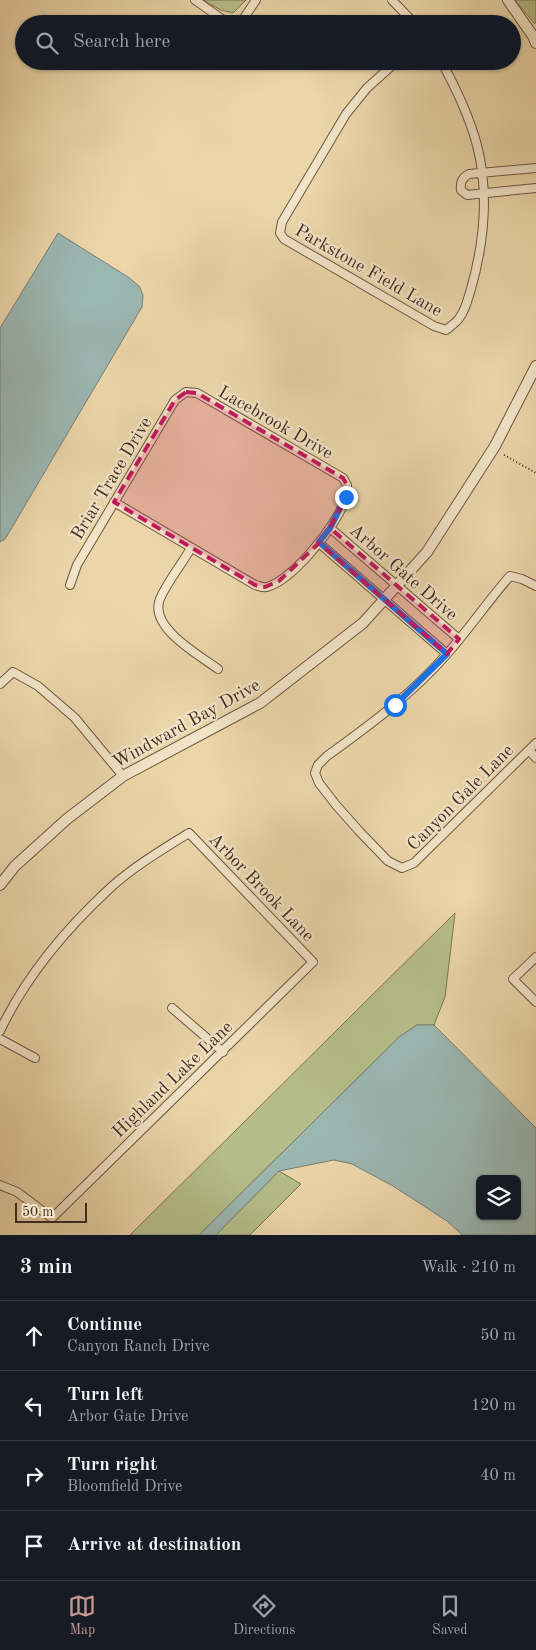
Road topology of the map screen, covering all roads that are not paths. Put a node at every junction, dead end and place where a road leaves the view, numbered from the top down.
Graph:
1 (195, 0) edge
2 (256, 0) edge
3 (392, 0) edge
4 (508, 0) edge
5 (216, 15) edge
6 (246, 15) edge
7 (406, 15) edge
8 (519, 15) edge
9 (521, 18) edge
10 (535, 38) edge
11 (388, 70) edge
12 (446, 70) edge
13 (536, 168) edge
14 (481, 173) junction
15 (536, 188) edge
16 (484, 193) junction
17 (536, 366) edge
18 (186, 392) joint
19 (114, 502) junction
20 (330, 528) junction
21 (319, 542) junction
22 (191, 548) junction
23 (70, 585) dead end
24 (397, 585) junction
25 (536, 586) edge
26 (384, 599) junction
27 (459, 639) junction
28 (447, 654) junction
29 (218, 669) dead end
30 (0, 684) edge
31 (536, 743) edge
32 (529, 750) junction
33 (536, 758) edge
34 (123, 776) junction
35 (0, 885) edge
36 (536, 957) edge
37 (313, 962) joint
38 (536, 1002) edge
39 (172, 1008) dead end
40 (0, 1031) edge
41 (0, 1039) edge
42 (223, 1052) junction
43 (36, 1058) dead end
44 (0, 1185) edge

1 - 5 street
2 - 6 street
3 - 7 street
4 - 8 street
9 - 10 street
11 - 16 street, Parkstone Field Lane
12 - 14 street
13 - 14 street
14 - 16 street
14 - 16 street
15 - 16 street
17 - 24 street, Windward Bay Drive
18 - 19 street, Briar Trace Drive
18 - 20 street, Lacebrook Drive
19 - 22 street
19 - 23 street, Briar Trace Drive
20 - 21 street
20 - 24 street, Arbor Gate Drive
21 - 22 street
21 - 26 street, Arbor Gate Drive
22 - 29 street
24 - 26 street, Windward Bay Drive
24 - 27 street, Arbor Gate Drive
25 - 27 street
26 - 28 street, Arbor Gate Drive
26 - 34 street, Windward Bay Drive
27 - 28 street
28 - 32 street, Canyon Gale Lane
30 - 34 street
31 - 32 street, Canyon Gale Lane
32 - 33 street
34 - 35 street, Windward Bay Drive
36 - 38 street
37 - 40 street, Arbor Brook Lane
37 - 42 street, Highland Lake Lane
39 - 42 street
41 - 43 street
42 - 44 street, Highland Lake Lane

